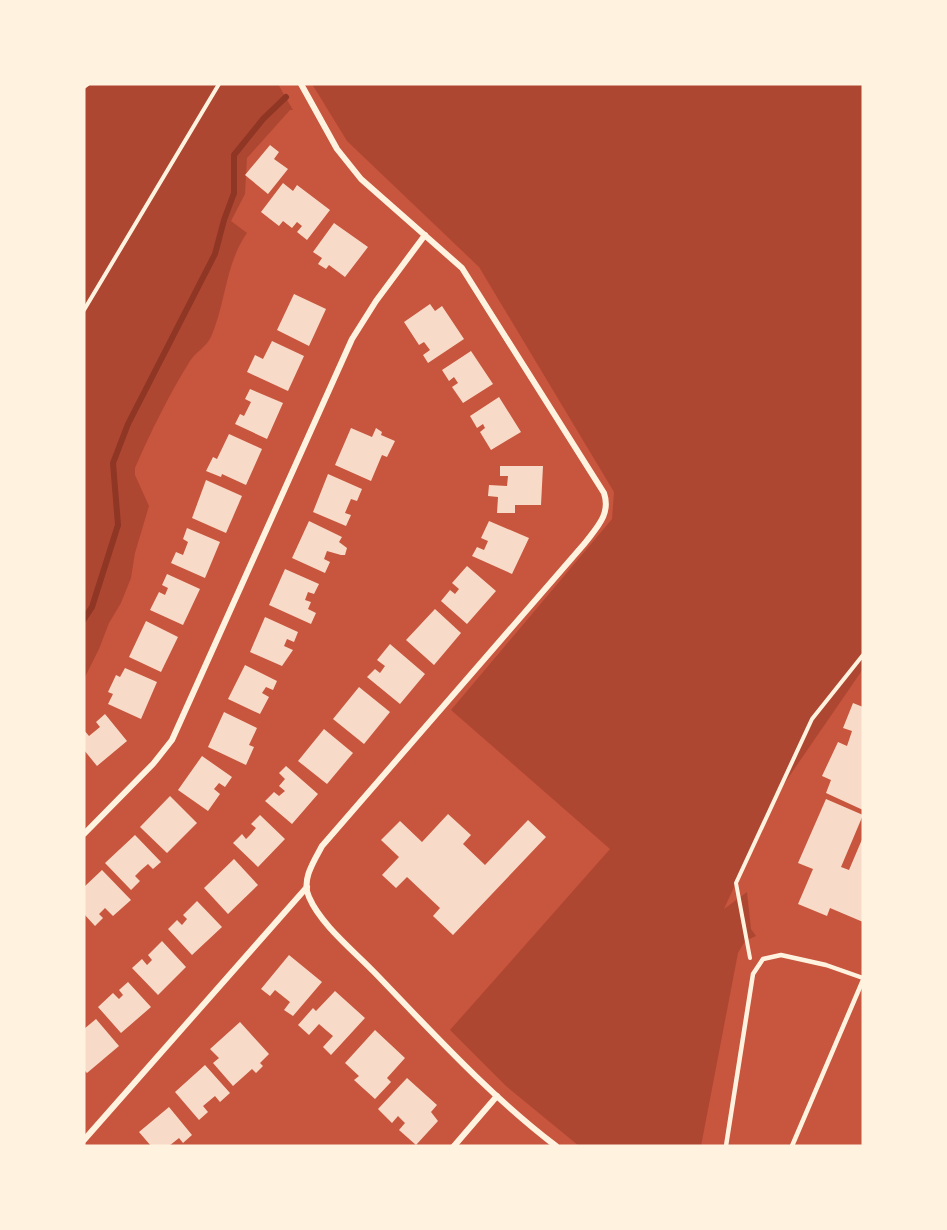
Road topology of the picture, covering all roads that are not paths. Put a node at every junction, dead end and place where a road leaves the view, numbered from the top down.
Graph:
1 (301, 84) edge
2 (425, 235) junction
3 (84, 834) edge
4 (307, 887) junction
5 (863, 979) edge
6 (496, 1096) junction
7 (84, 1140) edge
8 (454, 1146) edge
9 (556, 1146) edge
10 (726, 1146) edge
11 (792, 1146) edge

1 - 2 street
2 - 3 street
2 - 4 street
4 - 6 street
4 - 7 street
5 - 10 lane
5 - 11 lane
6 - 8 street
6 - 9 street

